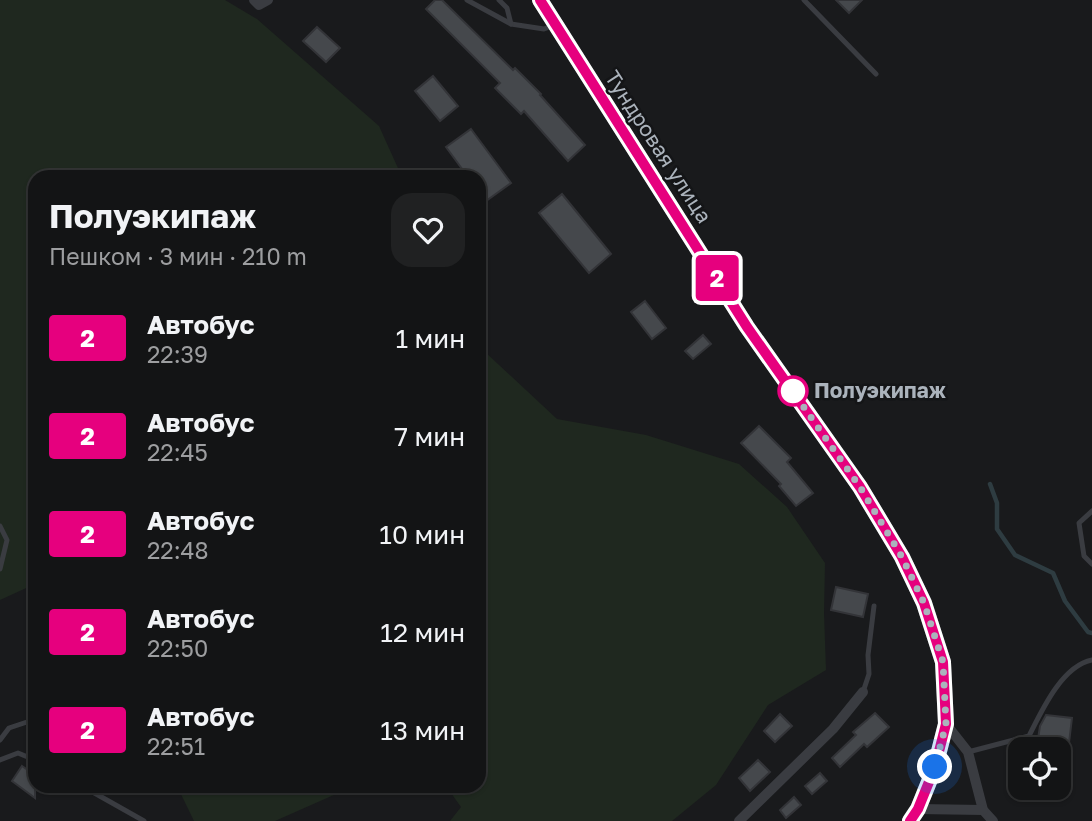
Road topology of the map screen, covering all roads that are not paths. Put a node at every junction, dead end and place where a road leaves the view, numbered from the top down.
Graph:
1 (254, 0) edge
2 (268, 0) edge
3 (467, 0) edge
4 (499, 0) edge
5 (540, 0) edge
6 (803, 0) edge
7 (511, 24) junction
8 (556, 24) junction
9 (876, 74) dead end
10 (1092, 512) edge
11 (0, 526) edge
12 (1092, 564) edge
13 (0, 569) edge
14 (874, 606) dead end
15 (1092, 660) edge
16 (863, 692) joint
17 (28, 722) edge
18 (946, 724) junction
19 (0, 740) edge
20 (968, 752) junction
21 (28, 757) edge
22 (0, 760) edge
23 (94, 793) edge
24 (983, 810) junction
25 (914, 815) edge
26 (144, 821) edge
27 (739, 821) edge
28 (993, 821) edge

1 - 2 street
3 - 7 lane
4 - 7 lane
5 - 8 main road, Тундровая улица
6 - 9 lane
7 - 8 lane
8 - 18 main road, Тундровая улица
10 - 12 lane
11 - 13 lane
14 - 16 lane
15 - 20 lane
16 - 27 street
17 - 19 lane
18 - 20 street
18 - 25 main road, Тундровая улица
20 - 24 street
21 - 22 lane
23 - 26 lane
24 - 25 street
24 - 28 street

